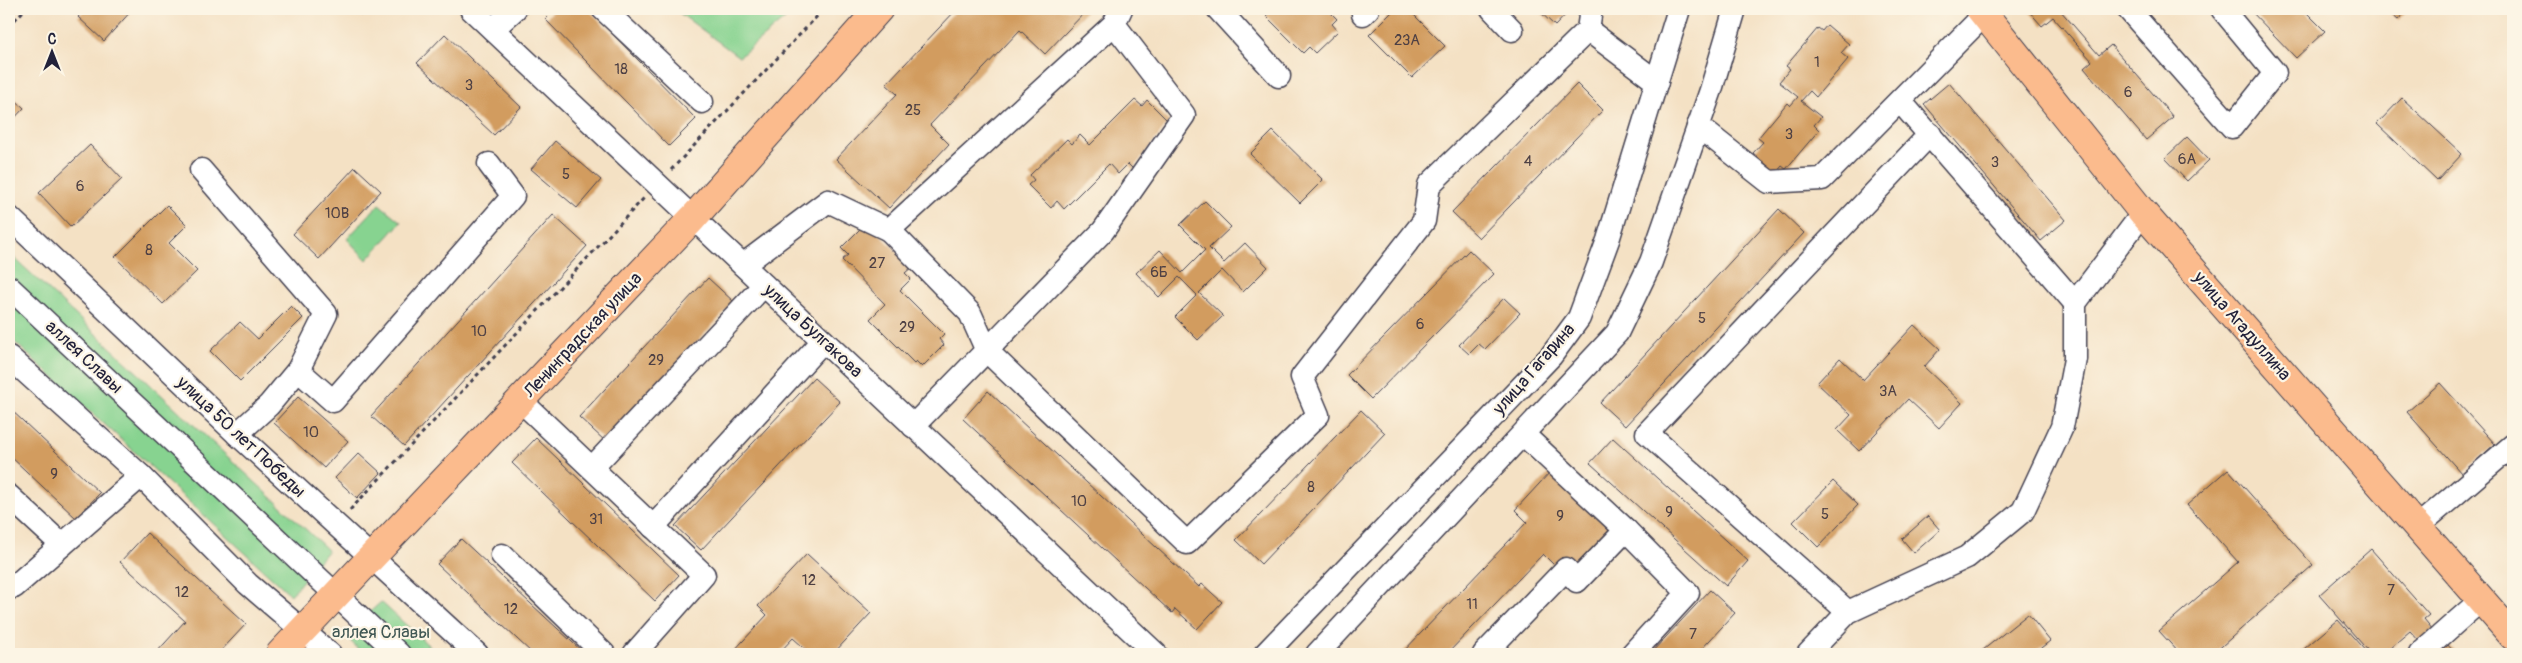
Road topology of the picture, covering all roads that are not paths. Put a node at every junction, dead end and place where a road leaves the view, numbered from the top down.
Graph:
1 (471, 9) edge
2 (515, 9) edge
3 (603, 9) edge
4 (879, 9) edge
5 (1218, 9) edge
6 (1492, 9) edge
7 (1679, 9) edge
8 (1735, 9) edge
9 (2128, 9) edge
10 (2222, 9) edge
11 (1982, 12) edge
12 (1117, 16) edge
13 (1590, 20) edge
14 (493, 29) junction
15 (1512, 30) dead end
16 (1279, 76) dead end
17 (1657, 82) junction
18 (1900, 101) junction
19 (702, 102) dead end
20 (1698, 126) junction
21 (1930, 134) junction
22 (489, 164) dead end
23 (201, 170) dead end
24 (2143, 213) junction
25 (9, 217) edge
26 (693, 218) junction
27 (889, 230) junction
28 (743, 265) junction
29 (764, 285) junction
30 (9, 287) edge
31 (2075, 303) junction
32 (823, 341) junction
33 (986, 351) junction
34 (9, 356) edge
35 (298, 370) junction
36 (520, 401) junction
37 (914, 426) junction
38 (237, 434) junction
39 (1524, 435) junction
40 (2513, 445) edge
41 (592, 468) junction
42 (140, 476) junction
43 (9, 496) edge
44 (654, 527) junction
45 (2417, 527) junction
46 (1626, 530) junction
47 (62, 545) junction
48 (502, 555) dead end
49 (372, 556) junction
50 (10, 588) edge
51 (337, 596) junction
52 (2482, 600) junction
53 (1848, 612) junction
54 (304, 630) junction
55 (2513, 636) edge
56 (280, 654) edge
57 (330, 654) edge
58 (399, 654) edge
59 (477, 654) edge
60 (604, 654) edge
61 (634, 654) edge
62 (1156, 654) edge
63 (1265, 654) edge
64 (1317, 654) edge
65 (1484, 654) edge
66 (1632, 654) edge
67 (1808, 654) edge
68 (2420, 654) edge

1 - 14 street, улица Булгакова
2 - 14 street
3 - 19 street
4 - 26 main road, Ленинградская улица
5 - 16 street
6 - 15 street
7 - 17 street, улица Гагарина
8 - 20 street, улица Гагарина
9 - 10 street
11 - 18 street
11 - 24 main road, улица Агадуллина
12 - 27 street
12 - 33 street
13 - 17 street
13 - 33 street
14 - 26 street, улица Булгакова
17 - 63 street, улица Гагарина
18 - 20 street
18 - 21 street
20 - 39 street, улица Гагарина
21 - 31 street
21 - 53 street
22 - 35 street
23 - 35 street
24 - 31 street
24 - 45 main road, улица Агадуллина
25 - 38 street, улица 50 лет Победы
26 - 28 street, улица Булгакова
26 - 36 main road, Ленинградская улица
27 - 28 street
27 - 33 street
28 - 29 street, улица Булгакова
29 - 32 street, улица Булгакова
29 - 41 street
30 - 51 street, аллея Славы
31 - 53 street
32 - 37 street, улица Булгакова
32 - 44 street
33 - 37 street
34 - 42 street
35 - 38 street
36 - 41 street
36 - 49 main road, Ленинградская улица
37 - 62 street, улица Булгакова
38 - 49 street, улица 50 лет Победы
39 - 46 street
39 - 64 street, улица Гагарина
40 - 45 street
41 - 44 street
42 - 47 street
42 - 54 street
43 - 47 street
44 - 61 street
45 - 52 main road, улица Агадуллина
46 - 65 street
46 - 66 street
47 - 50 street
48 - 60 street
49 - 51 main road, Ленинградская улица
49 - 59 street, улица 50 лет Победы
51 - 54 main road, Ленинградская улица
51 - 58 street, аллея Славы
52 - 55 main road, улица Агадуллина
52 - 68 street
53 - 67 street
54 - 56 main road, Ленинградская улица
54 - 57 street

